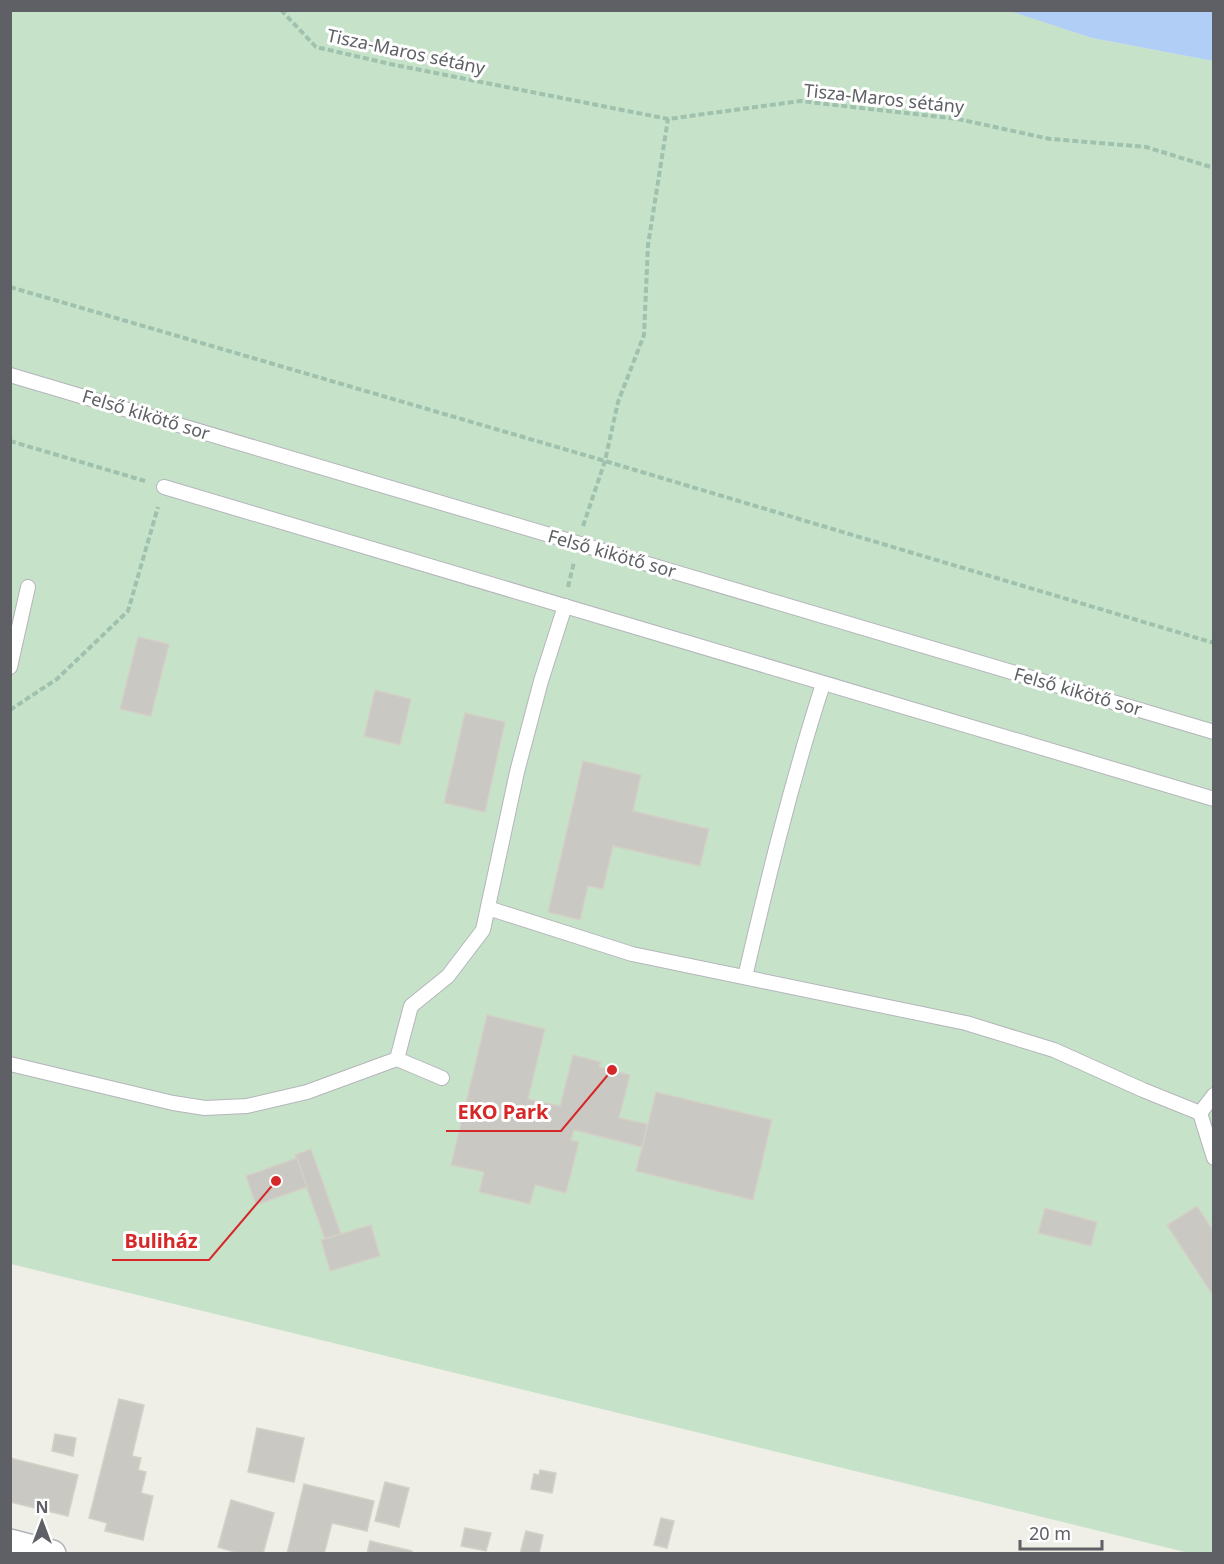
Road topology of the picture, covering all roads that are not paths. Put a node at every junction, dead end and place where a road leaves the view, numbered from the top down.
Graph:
1 (10, 375) edge
2 (164, 486) road end
3 (28, 587) dead end
4 (565, 606) junction
5 (10, 667) edge
6 (823, 684) junction
7 (1214, 732) edge
8 (1214, 799) edge
9 (488, 908) junction
10 (745, 977) junction
11 (397, 1059) junction
12 (10, 1064) edge
13 (442, 1078) dead end
14 (1214, 1095) edge
15 (1200, 1113) junction
16 (1214, 1158) edge
17 (10, 1543) edge
18 (52, 1554) edge

1 - 7 lane, Felső kikötő sor
2 - 4 lane
3 - 5 lane
4 - 6 lane
4 - 9 lane
6 - 8 lane
6 - 10 lane
9 - 10 lane
9 - 11 lane
10 - 15 lane
11 - 12 lane
11 - 13 lane
14 - 15 lane
15 - 16 lane
17 - 18 street

